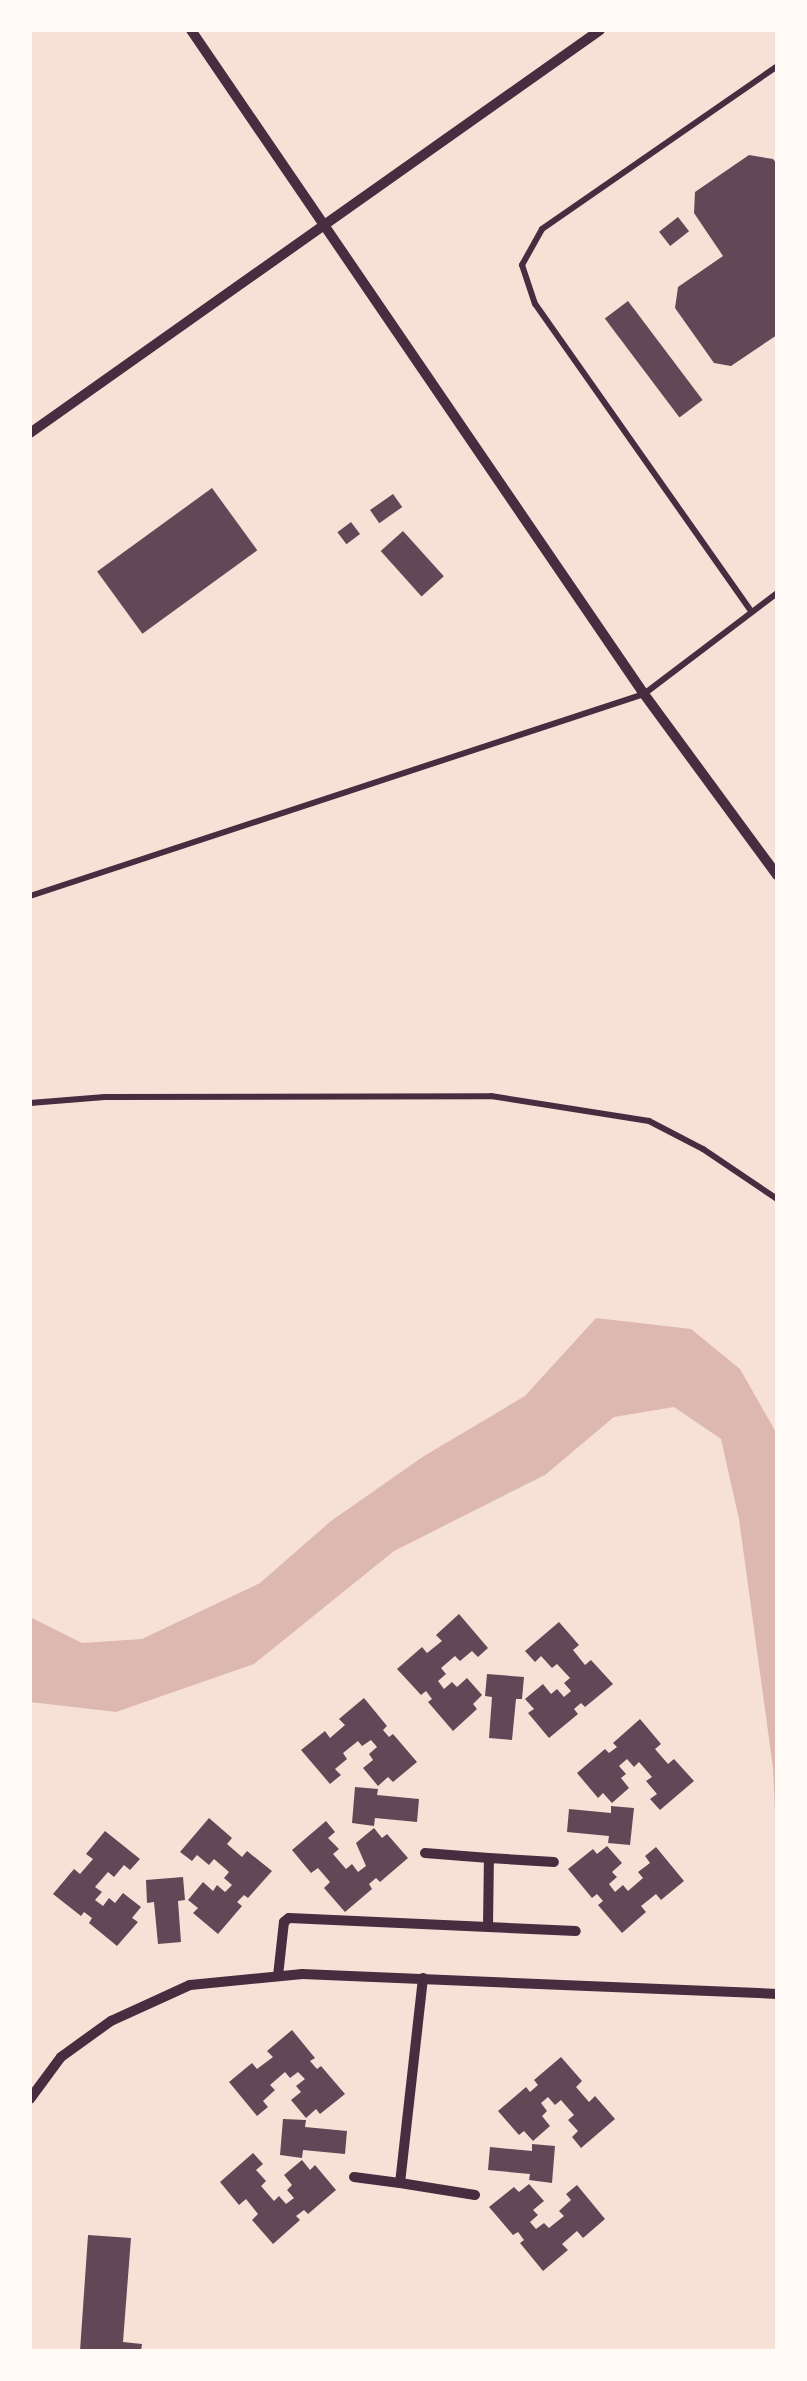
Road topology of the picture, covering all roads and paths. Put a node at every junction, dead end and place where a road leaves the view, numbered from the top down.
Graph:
1 (191, 30) edge
2 (600, 30) edge
3 (777, 66) edge
4 (326, 224) junction
5 (30, 433) edge
6 (777, 593) edge
7 (751, 611) junction
8 (644, 694) junction
9 (777, 875) edge
10 (30, 896) edge
11 (30, 1103) edge
12 (777, 1199) edge
13 (425, 1853) dead end
14 (489, 1858) junction
15 (554, 1862) dead end
16 (488, 1926) junction
17 (576, 1931) dead end
18 (278, 1976) junction
19 (424, 1978) junction
20 (777, 1994) edge
21 (30, 2099) edge
22 (354, 2178) dead end
23 (400, 2183) junction
24 (475, 2195) dead end

1 - 4 street
2 - 4 street
3 - 7 lane
4 - 5 street
4 - 8 street
6 - 7 lane
7 - 8 lane
8 - 9 street
8 - 10 lane
11 - 12 lane
13 - 14 street
14 - 15 street
14 - 16 street
16 - 17 street
16 - 18 street
18 - 19 street
18 - 21 street
19 - 20 street
19 - 23 street
22 - 23 street
23 - 24 street

